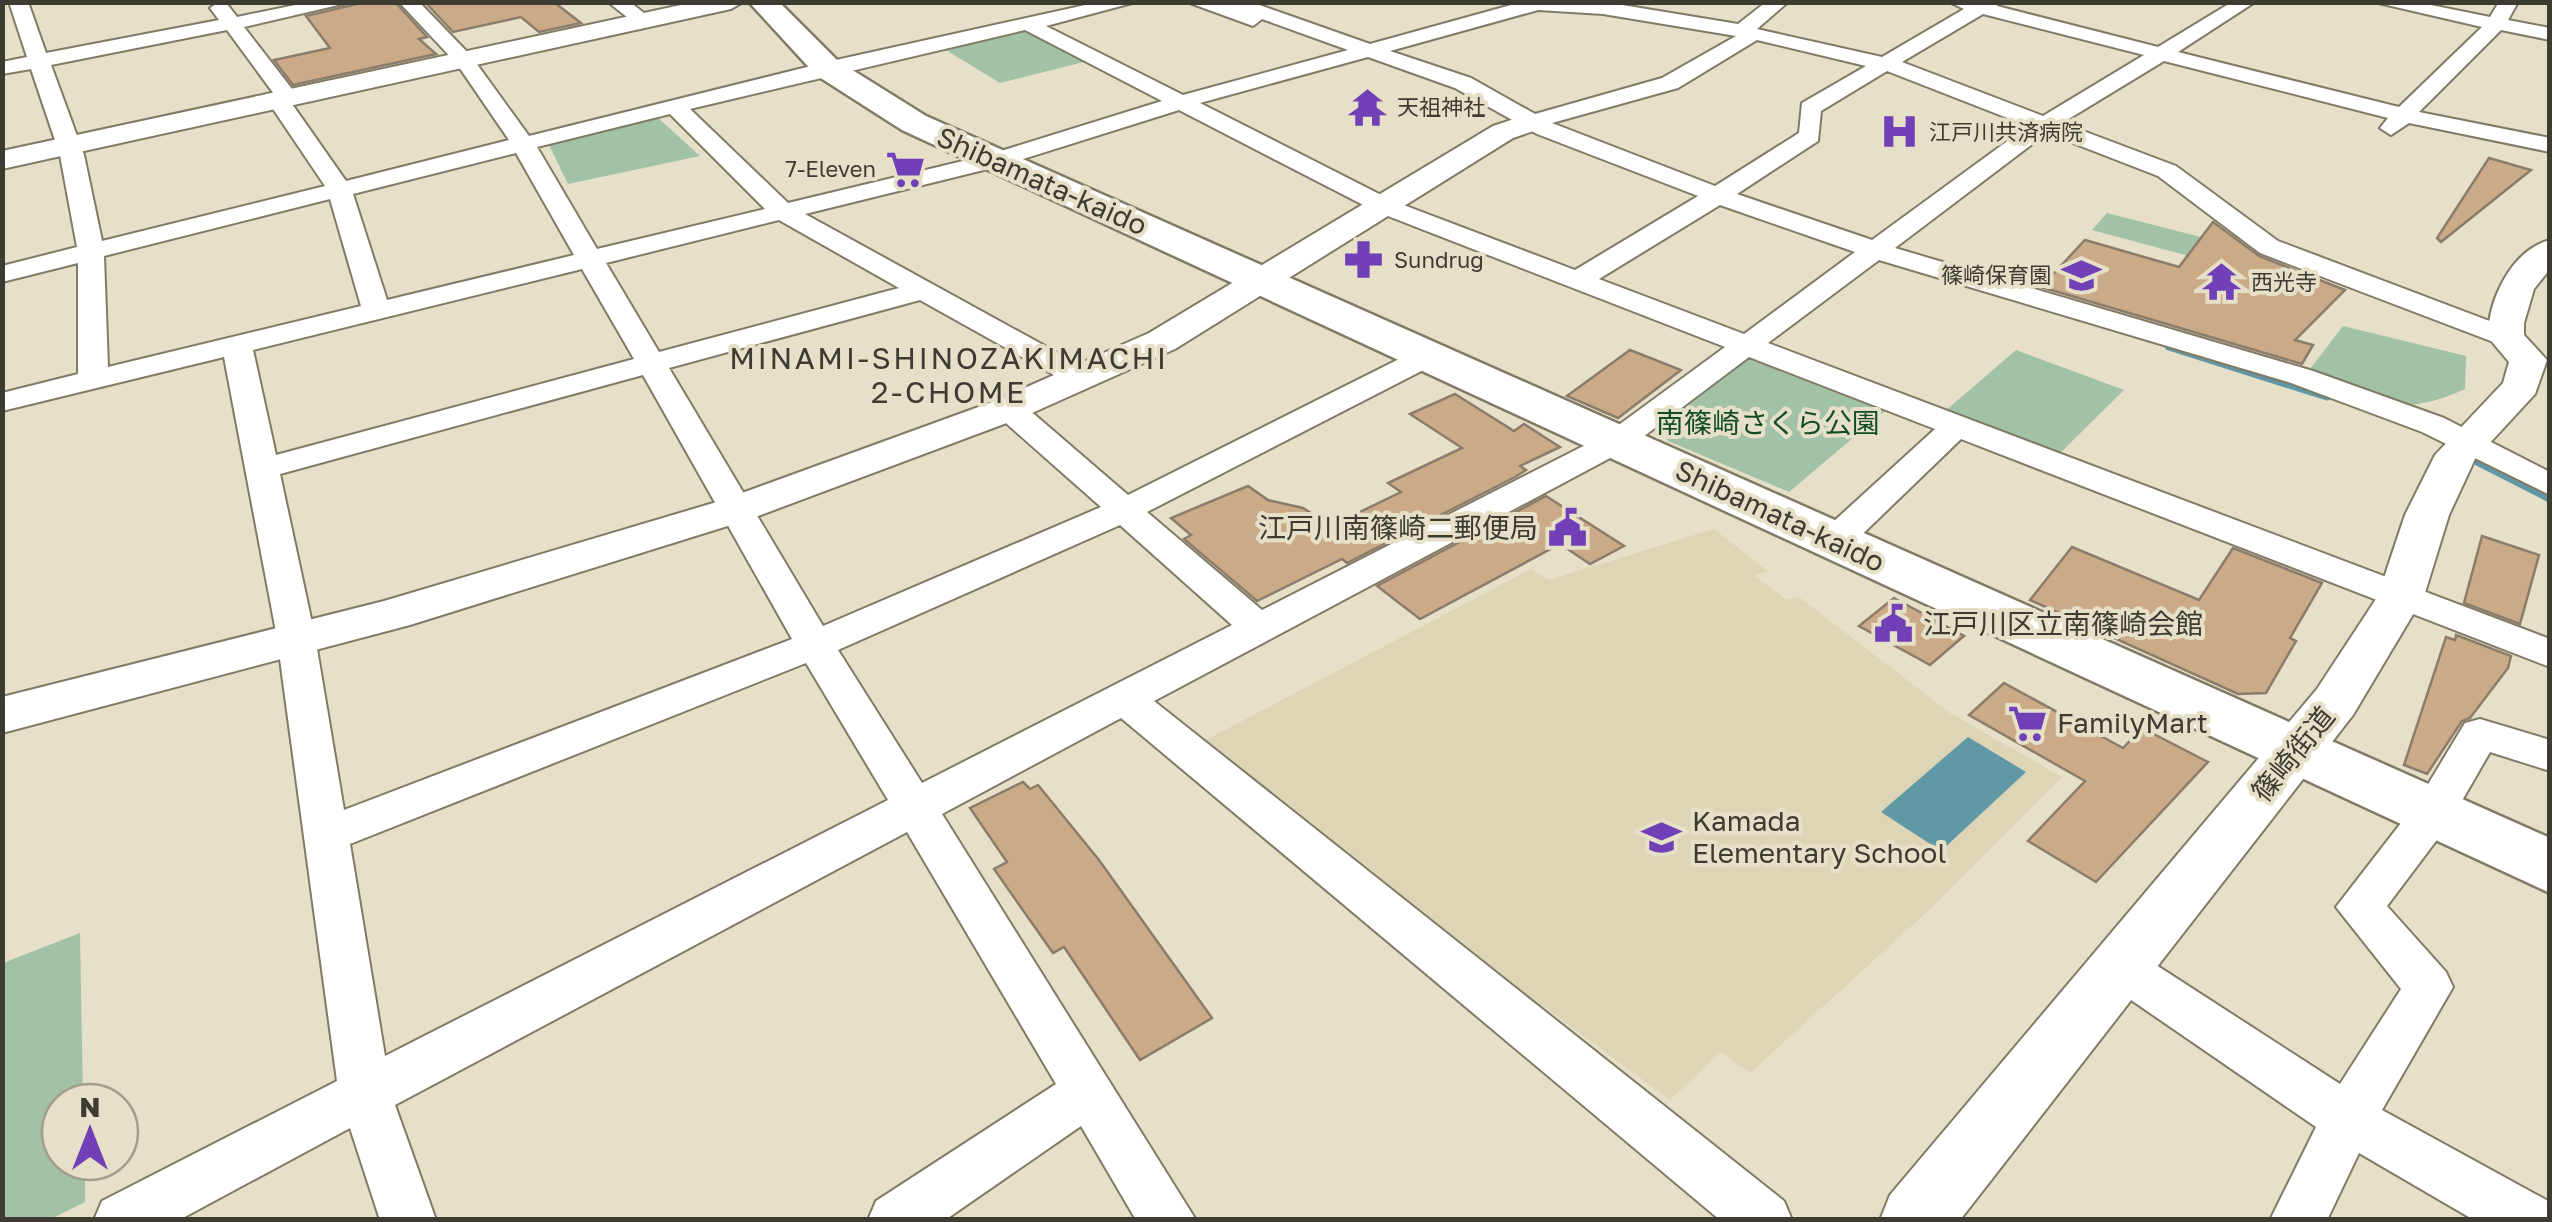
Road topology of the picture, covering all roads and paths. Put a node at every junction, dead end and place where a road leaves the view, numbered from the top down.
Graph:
1 (18, 2) edge
2 (216, 2) edge
3 (342, 2) edge
4 (408, 2) edge
5 (617, 2) edge
6 (731, 2) edge
7 (763, 2) edge
8 (1127, 2) edge
9 (1196, 2) edge
10 (1230, 2) edge
11 (1779, 2) edge
12 (1958, 2) edge
13 (2246, 2) edge
14 (2383, 2) edge
15 (2509, 2) edge
16 (1535, 3) edge
17 (1985, 5) edge
18 (983, 10) dead end
19 (644, 21) junction
20 (232, 24) junction
21 (2496, 24) junction
22 (1018, 26) junction
23 (1748, 33) junction
24 (2550, 34) edge
25 (1365, 52) junction
26 (2164, 54) junction
27 (464, 60) junction
28 (38, 61) junction
29 (1885, 63) junction
30 (2, 68) edge
31 (827, 68) junction
32 (283, 99) junction
33 (1182, 102) junction
34 (675, 107) junction
35 (2407, 116) junction
36 (2045, 124) junction
37 (1522, 125) junction
38 (2381, 136) dead end
39 (523, 144) junction
40 (70, 146) junction
41 (2550, 146) edge
42 (2, 160) edge
43 (996, 160) junction
44 (340, 190) junction
45 (1710, 200) junction
46 (1384, 206) junction
47 (783, 212) junction
48 (2550, 250) edge
49 (91, 254) junction
50 (1868, 256) junction
51 (591, 258) junction
52 (2, 274) edge
53 (1578, 280) junction
54 (1263, 282) junction
55 (924, 290) junction
56 (376, 310) junction
57 (237, 345) junction
58 (1745, 345) junction
59 (2528, 354) edge
60 (1428, 356) junction
61 (652, 364) junction
62 (1083, 378) junction
63 (94, 380) junction
64 (2, 402) edge
65 (1009, 409) junction
66 (1958, 426) junction
67 (1616, 442) junction
68 (2461, 452) junction
69 (262, 470) junction
70 (2550, 485) edge
71 (1126, 509) junction
72 (735, 510) junction
73 (1834, 541) junction
74 (2402, 596) junction
75 (1259, 628) junction
76 (296, 637) junction
77 (815, 645) junction
78 (2550, 654) edge
79 (1123, 698) junction
80 (2, 716) edge
81 (2297, 752) junction
82 (2550, 756) edge
83 (914, 807) junction
84 (2432, 813) junction
85 (322, 836) junction
86 (2550, 867) edge
87 (2119, 966) junction
88 (1088, 1092) junction
89 (365, 1093) junction
90 (2348, 1119) junction
91 (122, 1220) edge
92 (408, 1220) edge
93 (896, 1220) edge
94 (1168, 1220) edge
95 (1764, 1220) edge
96 (1915, 1220) edge
97 (2298, 1220) edge
98 (2528, 1220) edge

1 - 28 street
2 - 20 street
3 - 20 street
4 - 27 street
5 - 19 street
6 - 19 street
7 - 31 main road, Shibamata-kaido
8 - 22 street
9 - 25 street
10 - 25 street
11 - 23 street
12 - 17 street
13 - 26 street
14 - 21 street
15 - 21 street
16 - 23 street
16 - 25 street
17 - 26 street
17 - 29 street
18 - 22 street
19 - 27 street
20 - 28 street
20 - 32 street
21 - 24 street
21 - 35 street
22 - 31 street
22 - 33 street
23 - 29 street
23 - 37 street
25 - 33 street
25 - 37 street
26 - 35 street
26 - 36 street
27 - 32 street
27 - 39 street
28 - 30 street
28 - 40 street
29 - 36 street
29 - 45 street
31 - 34 street
31 - 43 main road, Shibamata-kaido
32 - 40 street
32 - 44 street
33 - 43 street
33 - 46 street
34 - 39 street
34 - 47 street
35 - 38 street
35 - 41 street
36 - 50 street
36 - 59 street
37 - 45 street
37 - 46 street
39 - 44 street
39 - 51 street
40 - 42 street
40 - 49 street
43 - 47 street
43 - 54 main road, Shibamata-kaido
44 - 49 street
44 - 56 street
45 - 50 street
45 - 53 street
46 - 53 street
46 - 54 street
47 - 51 street
47 - 55 street
48 - 59 street, 篠崎街道
49 - 52 street
49 - 63 street
50 - 58 street
50 - 68 street
51 - 56 street
51 - 61 street
53 - 58 street
54 - 60 main road, Shibamata-kaido
54 - 62 street
55 - 61 street
55 - 62 street
56 - 57 street
57 - 63 street
57 - 69 street
58 - 66 street
58 - 67 street
59 - 68 street, 篠崎街道
60 - 67 main road, Shibamata-kaido
60 - 71 street
61 - 69 street
61 - 72 street
62 - 65 street
63 - 64 street
65 - 71 street
65 - 72 street
66 - 73 street
66 - 74 street
67 - 73 main road, Shibamata-kaido
67 - 75 street
68 - 70 street
68 - 74 street, 篠崎街道
69 - 76 street
71 - 75 street
71 - 77 street
72 - 76 street
72 - 77 street
73 - 81 main road, Shibamata-kaido
74 - 78 street
74 - 81 street, 篠崎街道
75 - 79 street
76 - 80 street
76 - 85 street
77 - 83 street
77 - 85 street
79 - 83 street
79 - 95 street
81 - 84 main road, Shibamata-kaido
81 - 87 street, 篠崎街道
82 - 84 street
83 - 88 street
83 - 89 street
84 - 86 main road, Shibamata-kaido
84 - 90 street
85 - 89 street
87 - 90 street
87 - 96 street, 篠崎街道
88 - 93 street
88 - 94 street
89 - 91 street
89 - 92 street
90 - 97 street
90 - 98 street

